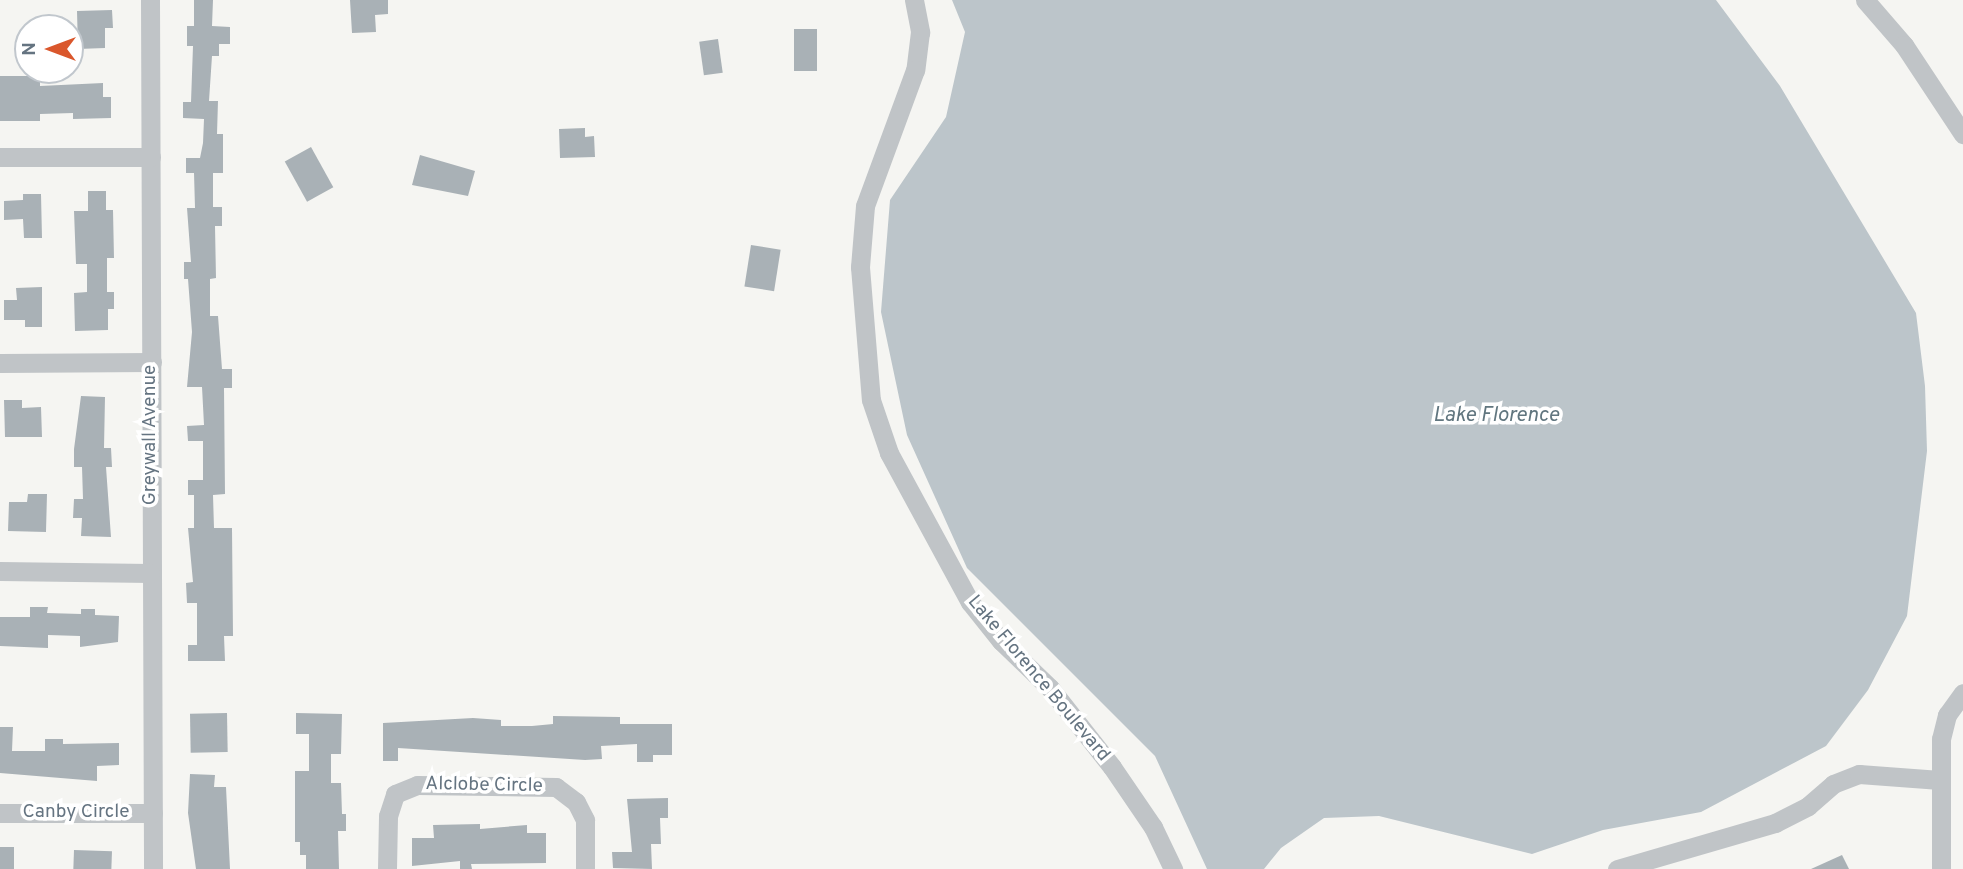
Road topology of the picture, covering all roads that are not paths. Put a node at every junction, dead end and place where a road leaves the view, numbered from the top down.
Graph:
1 (150, 0) edge
2 (914, 0) edge
3 (1866, 0) edge
4 (1963, 134) edge
5 (0, 157) edge
6 (151, 157) junction
7 (152, 362) junction
8 (0, 363) edge
9 (0, 571) edge
10 (150, 573) junction
11 (1963, 692) edge
12 (1940, 780) junction
13 (0, 813) edge
14 (153, 813) junction
15 (153, 869) edge
16 (387, 869) edge
17 (585, 869) edge
18 (1173, 869) edge
19 (1616, 869) edge
20 (1941, 869) edge

1 - 6 street, Greywall Avenue
2 - 18 street, Lake Florence Boulevard
3 - 4 street
5 - 6 street
6 - 7 street, Greywall Avenue
7 - 8 street
7 - 10 street, Greywall Avenue
9 - 10 street
10 - 14 street, Greywall Avenue
11 - 12 street
12 - 19 street
12 - 20 street
13 - 14 street, Canby Circle
14 - 15 street, Greywall Avenue
16 - 17 street, Alclobe Circle

